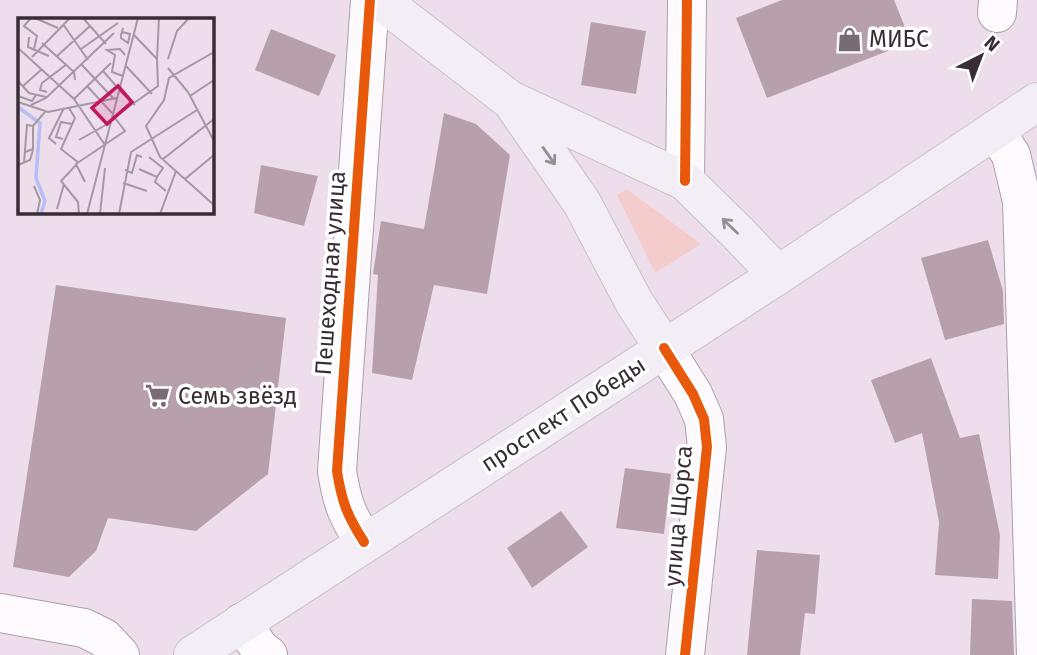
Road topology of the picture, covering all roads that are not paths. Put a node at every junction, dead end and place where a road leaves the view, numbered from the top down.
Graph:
1 (370, 0) edge
2 (380, 0) edge
3 (687, 0) edge
4 (510, 100) junction
5 (1037, 102) edge
6 (995, 130) junction
7 (685, 181) junction
8 (778, 275) junction
9 (664, 348) junction
10 (364, 542) junction
11 (0, 613) edge
12 (241, 623) junction
13 (120, 655) edge
14 (193, 655) edge
15 (268, 655) edge
16 (685, 655) edge
17 (1036, 655) edge

1 - 10 street, Пешеходная улица
2 - 4 main road
3 - 7 street
4 - 7 main road
4 -> 9 main road
5 - 6 main road, проспект Победы
6 - 8 main road, проспект Победы
6 - 17 street
8 -> 7 main road
8 - 9 main road, проспект Победы
9 - 10 main road, проспект Победы
9 - 16 street, улица Щорса
10 - 12 main road, проспект Победы
11 - 13 street
12 - 14 main road, проспект Победы
12 - 15 street

